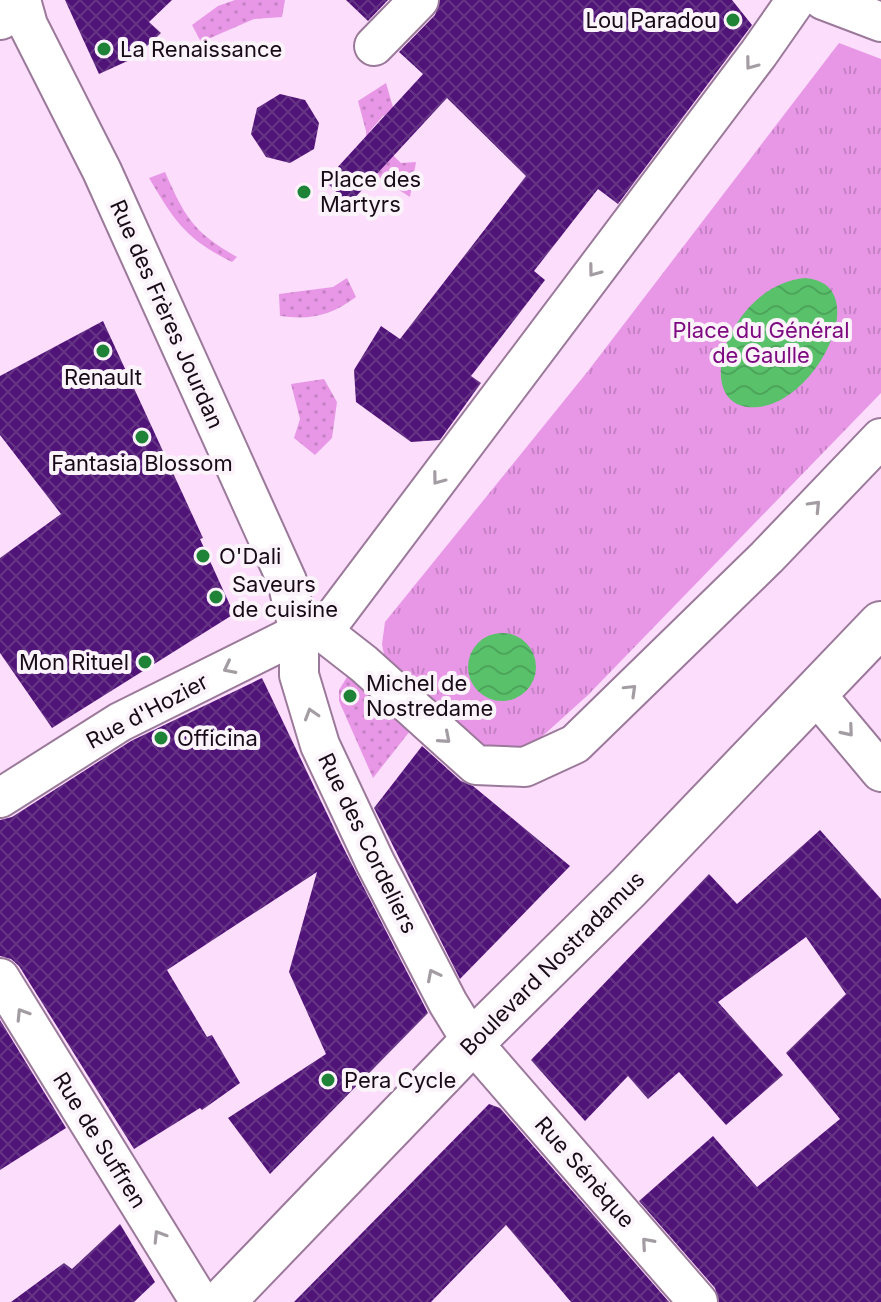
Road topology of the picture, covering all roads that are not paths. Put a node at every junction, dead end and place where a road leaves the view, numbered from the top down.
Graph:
1 (18, 0) edge
2 (419, 0) edge
3 (796, 0) edge
4 (823, 0) edge
5 (0, 17) edge
6 (881, 22) edge
7 (374, 46) dead end
8 (881, 438) edge
9 (881, 624) edge
10 (311, 633) junction
11 (814, 692) junction
12 (881, 772) edge
13 (0, 798) edge
14 (0, 978) edge
15 (472, 1042) junction
16 (200, 1302) edge
17 (222, 1302) edge
18 (698, 1302) edge

1 - 5 main road
1 - 10 street, Rue des Frères Jourdan
2 - 7 street
3 -> 10 street
4 - 6 street
10 -> 8 street
9 - 11 main road, Boulevard Nostradamus
10 -> 13 street, Rue d'Hozier
15 -> 10 street, Rue des Cordeliers
11 -> 12 street
11 - 15 main road, Boulevard Nostradamus
16 -> 14 street, Rue de Suffren
15 - 17 main road, Boulevard Nostradamus
18 -> 15 street, Rue Sénèque

